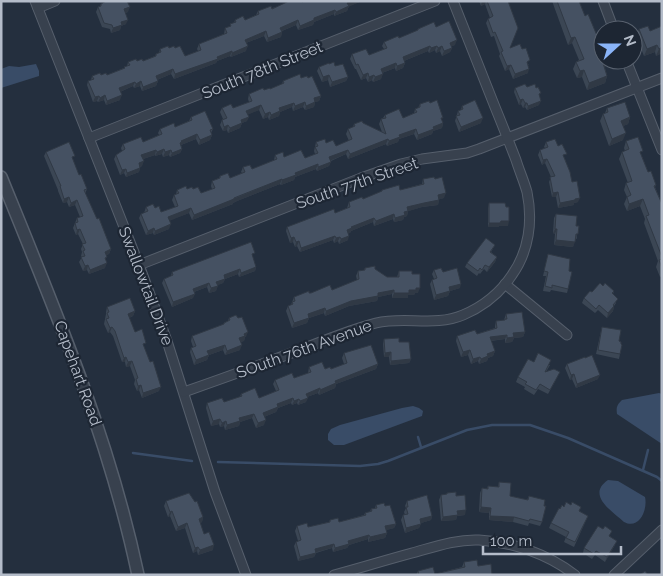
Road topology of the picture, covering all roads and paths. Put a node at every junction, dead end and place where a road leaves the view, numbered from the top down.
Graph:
1 (55, 1) edge
2 (435, 1) edge
3 (453, 1) edge
4 (603, 1) edge
5 (36, 5) edge
6 (610, 20) edge
7 (630, 70) edge
8 (662, 78) edge
9 (637, 87) junction
10 (89, 138) junction
11 (508, 138) junction
12 (662, 150) edge
13 (1, 177) edge
14 (139, 265) junction
15 (506, 284) junction
16 (567, 335) dead end
17 (184, 392) junction
18 (662, 530) edge
19 (138, 575) edge
20 (246, 575) edge
21 (334, 575) edge
22 (575, 575) edge
23 (614, 575) edge

1 - 5 street
2 - 10 street, South 78th Street
3 - 11 street, SOuth 76th Avenue
4 - 6 street
5 - 10 street, Swallowtail Drive
7 - 9 street
8 - 9 street, South 77th Street
9 - 11 street, South 77th Street
9 - 12 street
10 - 14 street, Swallowtail Drive
11 - 14 street, South 77th Street
11 - 15 street, SOuth 76th Avenue
13 - 19 street, Capehart Road
14 - 17 street, Swallowtail Drive
15 - 16 street
15 - 17 street, SOuth 76th Avenue
17 - 20 street, Swallowtail Drive
18 - 23 street
21 - 22 street

